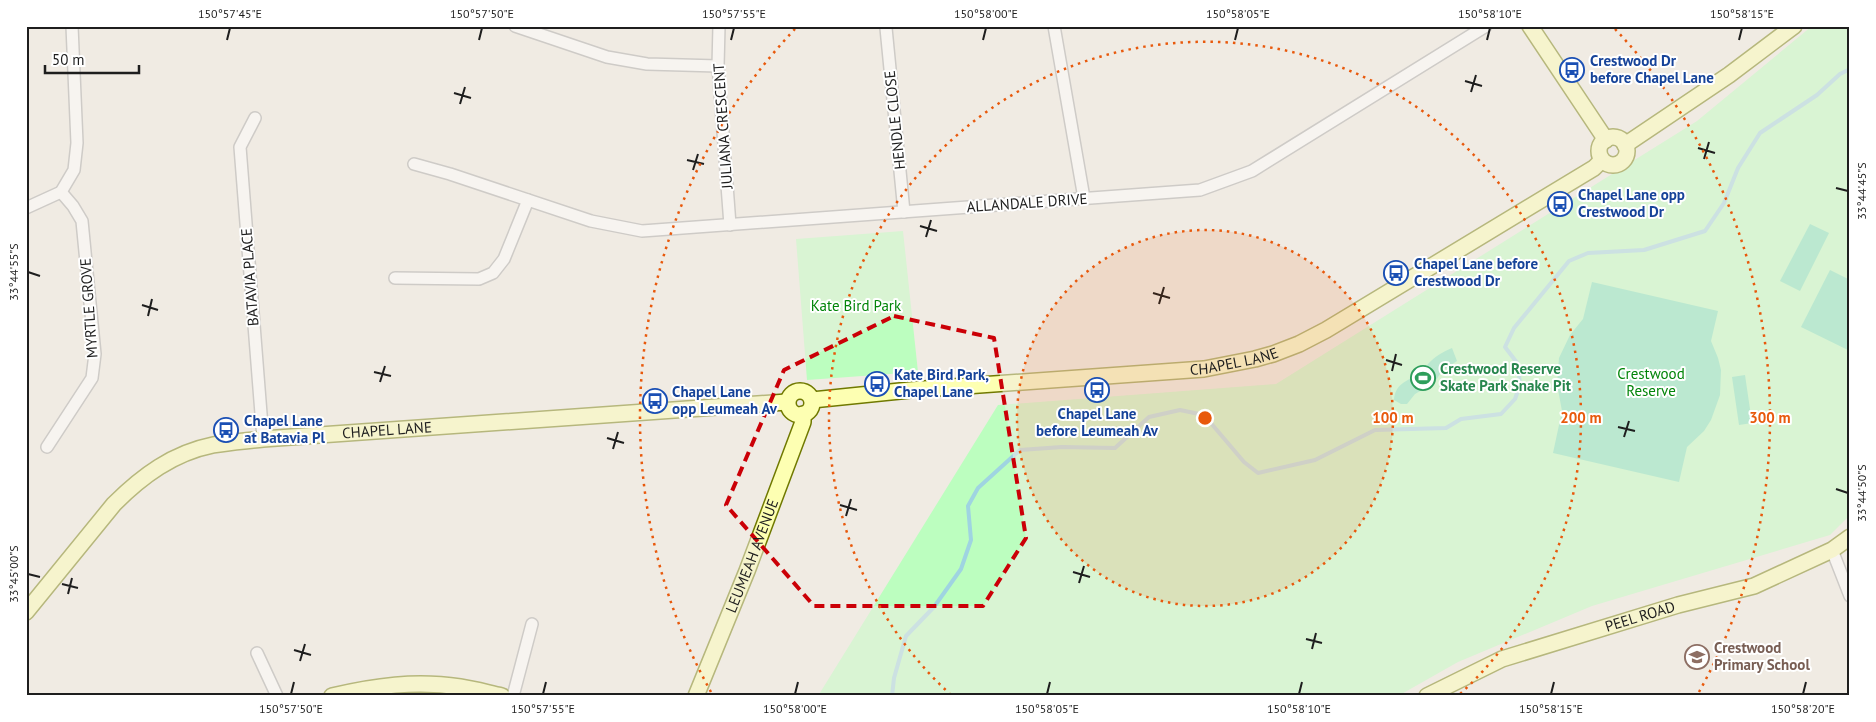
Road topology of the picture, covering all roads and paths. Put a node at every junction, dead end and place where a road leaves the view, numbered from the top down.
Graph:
1 (72, 26) edge
2 (515, 26) edge
3 (719, 26) edge
4 (1054, 26) edge
5 (1486, 26) edge
6 (1530, 26) edge
7 (1794, 26) edge
8 (886, 28) dead end
9 (718, 66) junction
10 (254, 118) dead end
11 (1606, 140) junction
12 (1625, 144) junction
13 (1602, 160) junction
14 (414, 164) dead end
15 (61, 192) junction
16 (1084, 198) junction
17 (528, 200) junction
18 (26, 208) edge
19 (904, 212) junction
20 (730, 225) junction
21 (395, 278) dead end
22 (812, 400) junction
23 (787, 402) junction
24 (803, 414) junction
25 (263, 439) junction
26 (47, 447) dead end
27 (1850, 537) edge
28 (1832, 550) junction
29 (1850, 596) edge
30 (26, 612) edge
31 (532, 624) dead end
32 (257, 653) dead end
33 (278, 696) edge
34 (332, 696) edge
35 (502, 696) edge
36 (513, 696) edge
37 (696, 696) edge
38 (1427, 696) edge

1 - 15 street
2 - 9 street
3 - 9 street, JULIANA CRESCENT
4 - 16 street
5 - 16 street, ALLANDALE DRIVE
6 - 11 main road
7 - 12 main road
8 - 19 street, HENDLE CLOSE
9 - 20 street, JULIANA CRESCENT
10 - 25 street, BATAVIA PLACE
11 - 12 main road
11 - 13 main road
12 - 13 main road
13 - 22 main road, CHAPEL LANE
14 - 17 street, ALLANDALE DRIVE
15 - 18 street
15 - 26 street, MYRTLE GROVE
16 - 19 street, ALLANDALE DRIVE
17 - 20 street, ALLANDALE DRIVE
17 - 21 street
19 - 20 street, ALLANDALE DRIVE
22 - 23 main road
22 - 24 main road
23 - 24 main road
23 - 25 main road, CHAPEL LANE
24 - 37 main road, LEUMEAH AVENUE
25 - 30 main road, CHAPEL LANE
27 - 28 main road, PEEL ROAD
28 - 29 street
28 - 38 main road, PEEL ROAD
31 - 36 street
32 - 33 street
34 - 35 main road

